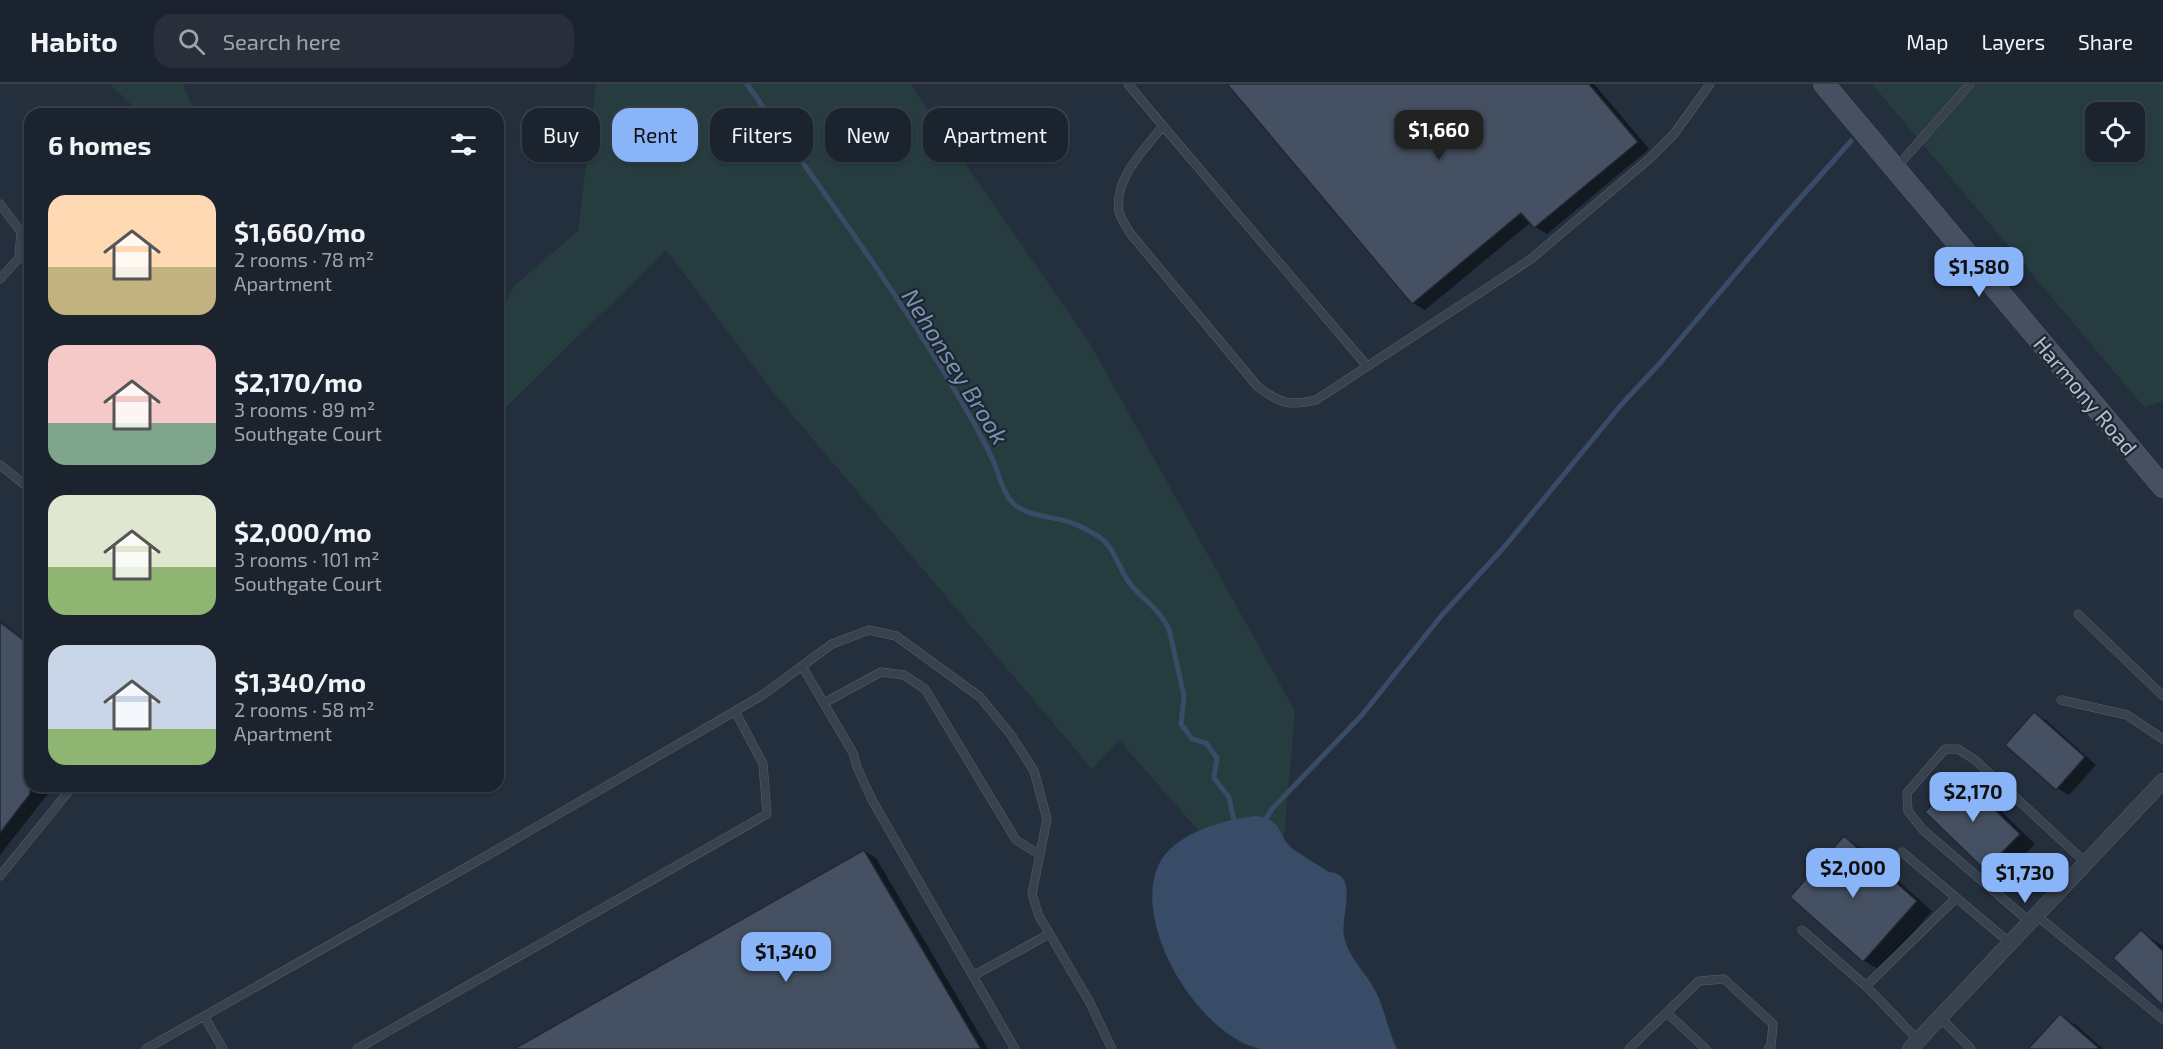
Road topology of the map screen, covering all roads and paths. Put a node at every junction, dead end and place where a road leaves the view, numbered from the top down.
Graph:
1 (1128, 84) edge
2 (1710, 84) edge
3 (1824, 84) edge
4 (1970, 84) edge
5 (1163, 126) junction
6 (1895, 169) junction
7 (0, 204) edge
8 (0, 279) edge
9 (1367, 366) junction
10 (0, 465) edge
11 (24, 484) edge
12 (2163, 487) edge
13 (2078, 614) dead end
14 (802, 666) junction
15 (2163, 696) edge
16 (2061, 700) dead end
17 (824, 703) junction
18 (735, 711) junction
19 (2163, 739) edge
20 (2163, 781) edge
21 (68, 792) edge
22 (1902, 852) dead end
23 (1040, 855) junction
24 (2086, 863) junction
25 (0, 876) edge
26 (1956, 898) junction
27 (2033, 919) junction
28 (1802, 930) dead end
29 (1049, 934) junction
30 (2010, 943) junction
31 (973, 976) junction
32 (1866, 986) junction
33 (1667, 1013) junction
34 (204, 1017) junction
35 (1940, 1017) junction
36 (2163, 1019) edge
37 (1914, 1045) edge
38 (146, 1049) edge
39 (223, 1049) edge
40 (357, 1049) edge
41 (1015, 1049) edge
42 (1112, 1049) edge
43 (1629, 1049) edge
44 (1706, 1049) edge
45 (1768, 1049) edge
46 (1971, 1049) edge

1 - 5 lane
2 - 9 lane
3 - 6 main road, Harmony Road
4 - 6 lane
5 - 9 lane
5 - 9 lane
6 - 12 main road, Harmony Road
7 - 8 lane
10 - 11 lane
13 - 15 lane
14 - 17 lane
14 - 18 lane
14 - 23 lane
16 - 19 lane
17 - 23 lane
17 - 31 lane
18 - 34 lane
18 - 40 lane
20 - 24 street
21 - 25 lane
22 - 26 lane
23 - 29 lane
24 - 27 street
24 - 27 lane
26 - 30 lane
26 - 32 lane
27 - 30 street
27 - 36 lane
28 - 32 lane
29 - 31 lane
29 - 42 lane
30 - 35 street
31 - 41 lane
32 - 37 lane
33 - 43 lane
33 - 44 lane
33 - 45 lane
34 - 38 lane
34 - 39 lane
35 - 37 street
35 - 46 lane

